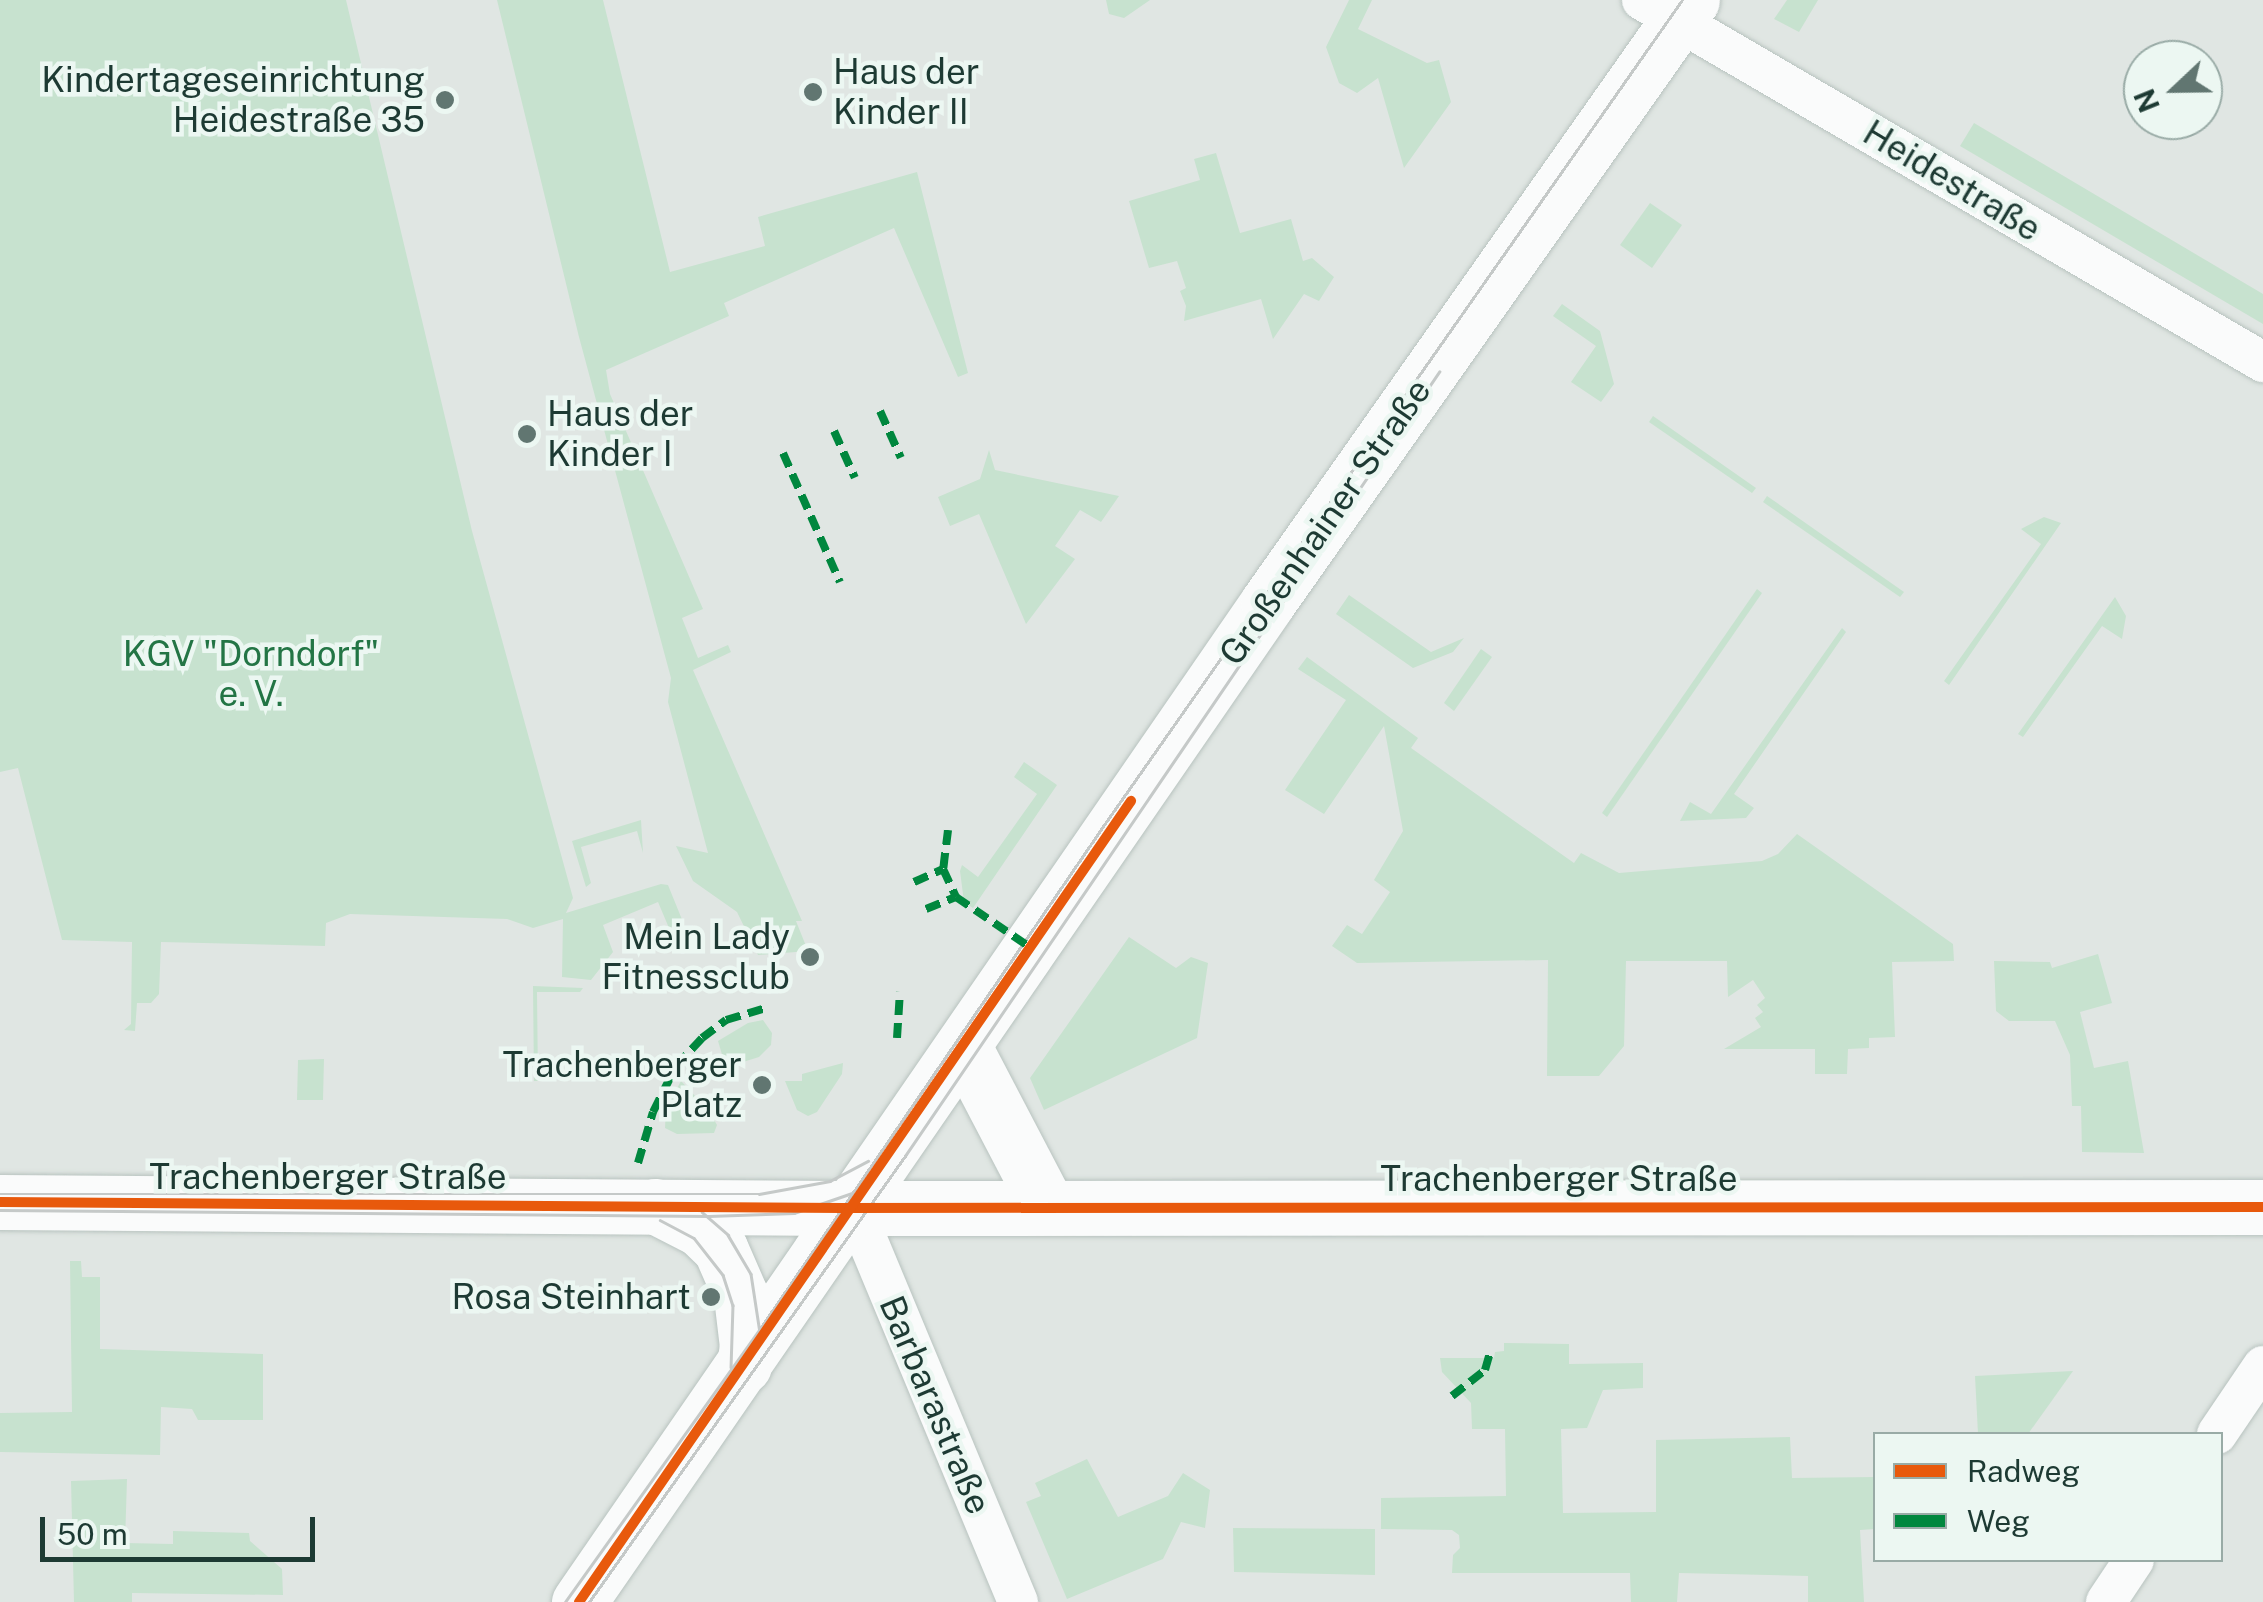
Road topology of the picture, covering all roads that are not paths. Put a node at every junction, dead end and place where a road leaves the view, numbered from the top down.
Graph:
1 (1670, 6) edge
2 (2263, 362) edge
3 (964, 1046) junction
4 (0, 1202) edge
5 (655, 1206) junction
6 (1047, 1206) junction
7 (854, 1208) junction
8 (2263, 1208) edge
9 (744, 1366) junction
10 (2263, 1366) edge
11 (2219, 1432) edge
12 (2133, 1562) edge
13 (579, 1602) edge
14 (1018, 1602) edge
15 (2106, 1602) edge

1 - 2 street, Heidestraße
1 - 3 street, Großenhainer Straße
3 - 6 street
3 - 7 street
4 - 5 street, Trachenberger Straße
5 - 7 street
5 - 9 street
6 - 7 street, Trachenberger Straße
6 - 8 street, Trachenberger Straße
7 - 9 street
7 - 14 street, Barbarastraße
9 - 13 street
10 - 11 street
12 - 15 street

